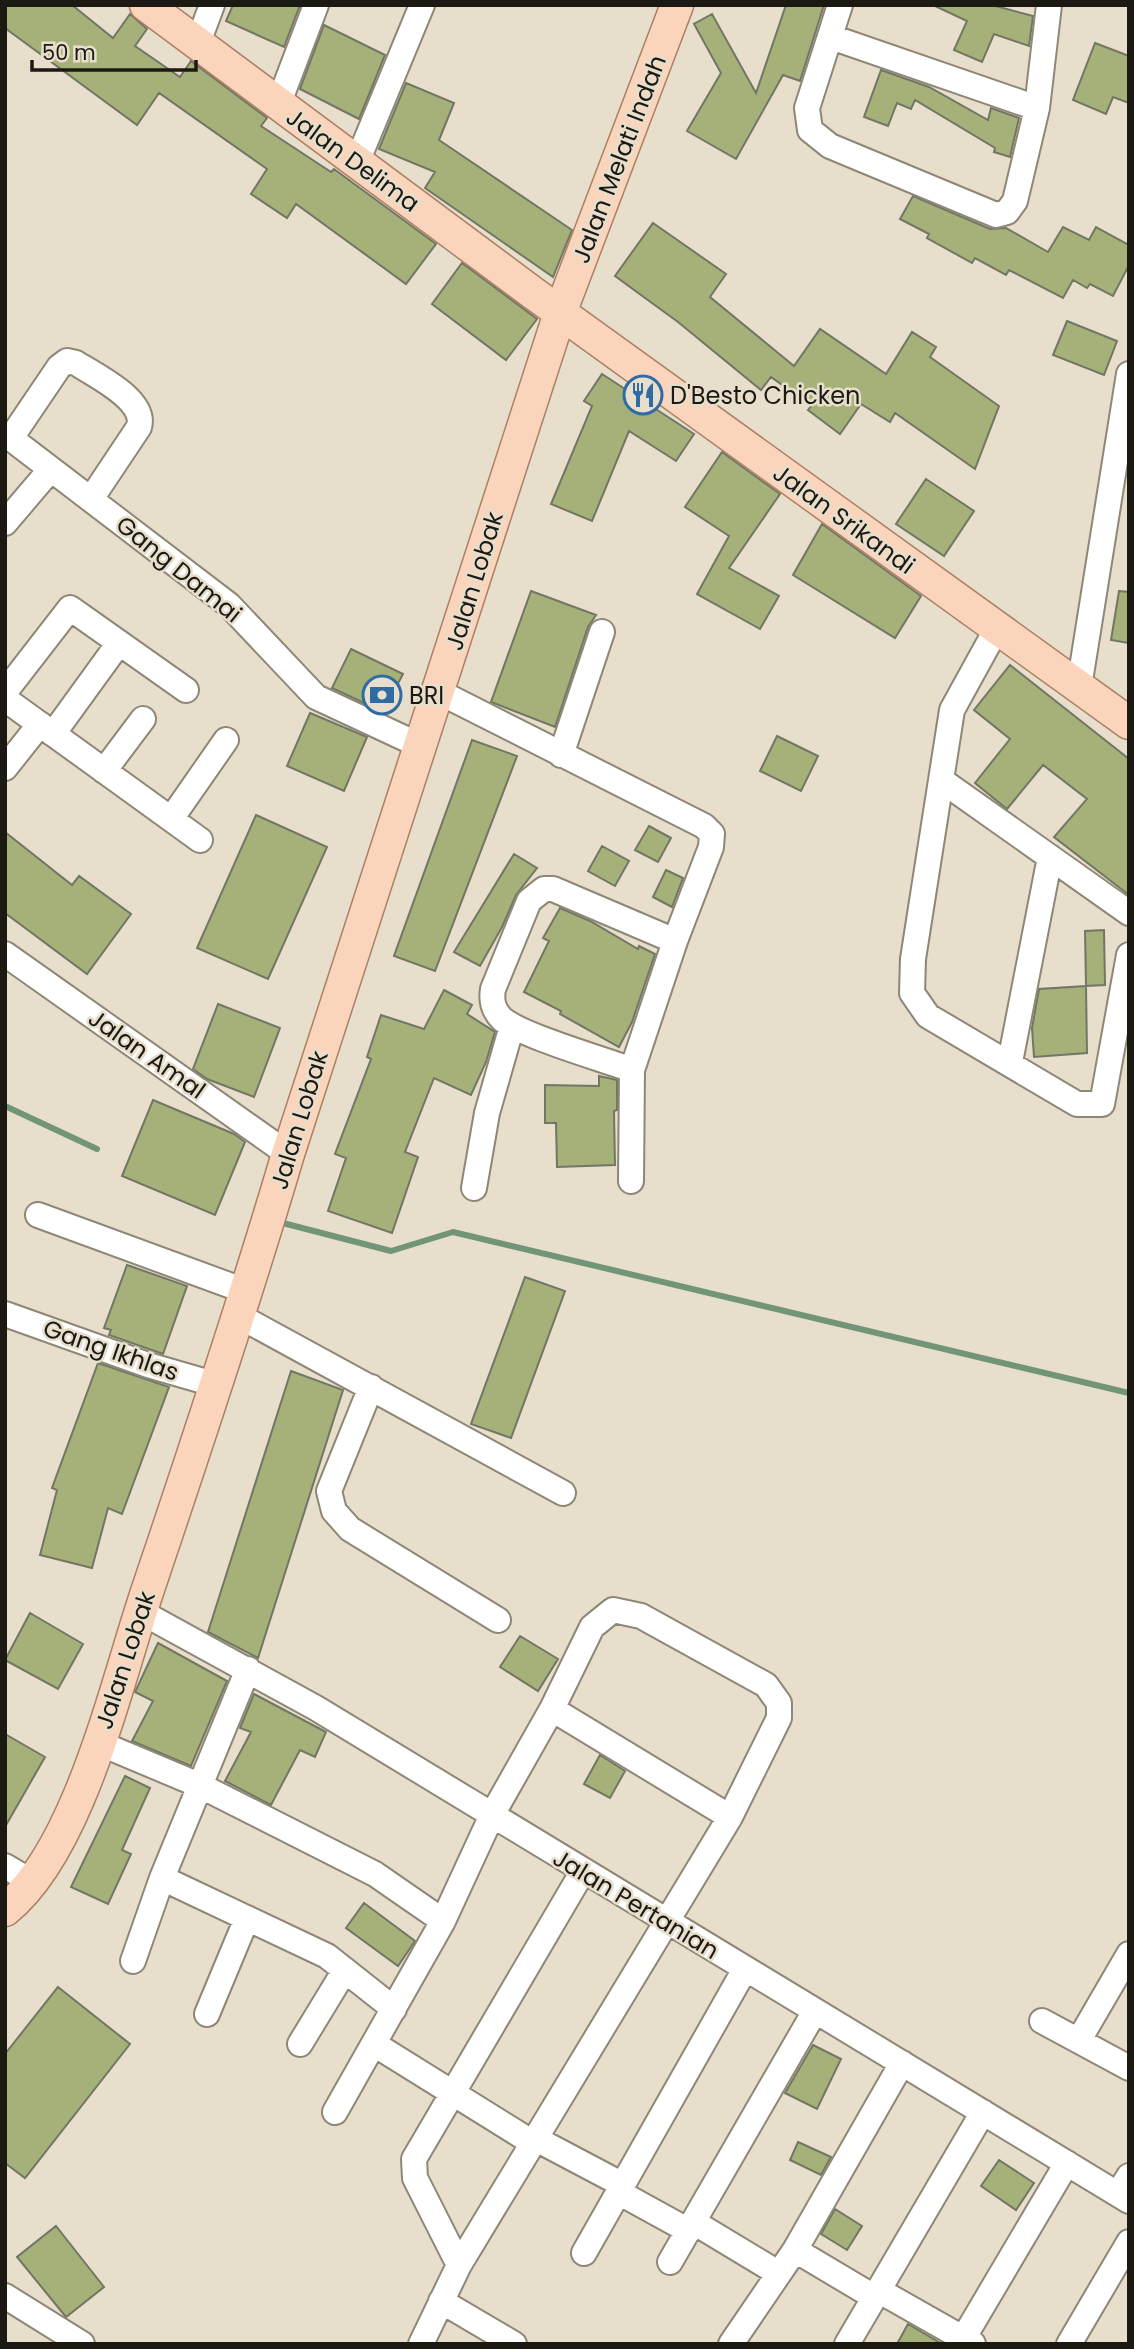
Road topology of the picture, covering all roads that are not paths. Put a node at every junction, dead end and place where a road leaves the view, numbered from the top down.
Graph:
1 (146, 5) edge
2 (212, 5) edge
3 (316, 5) edge
4 (422, 5) edge
5 (677, 5) edge
6 (840, 5) edge
7 (1045, 7) edge
8 (831, 37) junction
9 (197, 45) junction
10 (278, 106) junction
11 (1037, 108) junction
12 (357, 162) junction
13 (560, 313) junction
14 (1129, 374) edge
15 (8, 436) edge
16 (50, 470) junction
17 (91, 499) junction
18 (5, 523) edge
19 (996, 630) junction
20 (602, 632) dead end
21 (119, 643) junction
22 (1079, 687) junction
23 (186, 690) dead end
24 (5, 692) edge
25 (439, 692) junction
26 (5, 699) edge
27 (143, 719) dead end
28 (1129, 723) edge
29 (46, 729) junction
30 (226, 740) dead end
31 (421, 746) junction
32 (561, 755) junction
33 (5, 768) edge
34 (104, 771) junction
35 (941, 780) junction
36 (171, 819) junction
37 (201, 840) dead end
38 (1049, 857) junction
39 (1129, 913) edge
40 (675, 941) junction
41 (5, 954) edge
42 (1129, 956) edge
43 (512, 1026) junction
44 (1010, 1062) junction
45 (632, 1070) junction
46 (288, 1153) junction
47 (631, 1181) dead end
48 (474, 1188) dead end
49 (38, 1215) dead end
50 (243, 1304) junction
51 (5, 1314) edge
52 (217, 1385) junction
53 (371, 1387) junction
54 (564, 1493) dead end
55 (141, 1612) junction
56 (498, 1620) dead end
57 (248, 1669) junction
58 (552, 1709) junction
59 (99, 1743) junction
60 (199, 1785) junction
61 (492, 1815) junction
62 (730, 1817) junction
63 (5, 1866) edge
64 (583, 1871) junction
65 (162, 1878) junction
66 (34, 1883) junction
67 (5, 1909) edge
68 (247, 1918) junction
69 (443, 1921) junction
70 (664, 1921) junction
71 (1129, 1954) edge
72 (133, 1961) dead end
73 (745, 1969) junction
74 (345, 1970) junction
75 (394, 2009) junction
76 (815, 2011) junction
77 (207, 2014) dead end
78 (1042, 2021) dead end
79 (1079, 2039) junction
80 (300, 2044) dead end
81 (374, 2044) junction
82 (902, 2063) junction
83 (1129, 2068) edge
84 (452, 2094) junction
85 (335, 2112) dead end
86 (983, 2112) junction
87 (534, 2141) junction
88 (1067, 2163) junction
89 (621, 2189) junction
90 (1125, 2191) edge
91 (692, 2227) junction
92 (1129, 2242) edge
93 (795, 2250) junction
94 (584, 2253) dead end
95 (670, 2262) dead end
96 (459, 2264) junction
97 (778, 2273) junction
98 (876, 2294) junction
99 (5, 2296) edge
100 (441, 2301) junction
101 (965, 2342) edge
102 (79, 2343) edge
103 (421, 2344) edge
104 (514, 2344) edge
105 (731, 2344) edge
106 (847, 2344) edge
107 (1069, 2344) edge

1 - 9 main road, Jalan Delima
2 - 9 street
3 - 10 street
4 - 12 street
5 - 13 main road, Jalan Melati Indah
6 - 8 street
7 - 11 street
8 - 11 street
8 - 11 street
9 - 10 main road, Jalan Delima
10 - 12 main road, Jalan Delima
12 - 13 main road, Jalan Delima
13 - 19 main road, Jalan Srikandi
13 - 25 main road, Jalan Lobak
14 - 22 street
15 - 16 street, Gang Damai
15 - 17 street
16 - 17 street, Gang Damai
16 - 18 street
17 - 31 street, Gang Damai
19 - 22 main road, Jalan Srikandi
19 - 35 street
20 - 32 street
21 - 23 street
21 - 24 street
21 - 29 street
22 - 28 main road, Jalan Srikandi
25 - 31 main road, Jalan Lobak
25 - 32 street
26 - 29 street
27 - 34 street
29 - 33 street
29 - 34 street
30 - 36 street
31 - 46 main road, Jalan Lobak
32 - 40 street
34 - 36 street
35 - 38 street
35 - 44 street
36 - 37 street
38 - 39 street
38 - 44 street
40 - 43 street
40 - 45 street
41 - 46 street, Jalan Amal
42 - 44 street
43 - 45 street
43 - 48 street
45 - 47 street
46 - 50 main road, Jalan Lobak
49 - 50 street
50 - 52 main road, Jalan Lobak
50 - 53 street
51 - 52 street, Gang Ikhlas
52 - 55 main road, Jalan Lobak
53 - 54 street
53 - 56 street
55 - 57 street, Jalan Pertanian
55 - 59 main road, Jalan Lobak
57 - 60 street
57 - 61 street, Jalan Pertanian
58 - 61 street
58 - 62 street
58 - 62 street
59 - 60 street
59 - 66 main road, Jalan Lobak
60 - 65 street
60 - 69 street
61 - 64 street, Jalan Pertanian
61 - 69 street
62 - 70 street
63 - 66 street
64 - 70 street, Jalan Pertanian
64 - 84 street
65 - 68 street
65 - 72 street
66 - 67 main road, Jalan Lobak
68 - 74 street
68 - 77 street
69 - 75 street
70 - 73 street, Jalan Pertanian
70 - 87 street
71 - 79 street
73 - 76 street, Jalan Pertanian
73 - 89 street
74 - 75 street
74 - 80 street
75 - 81 street
76 - 82 street, Jalan Pertanian
76 - 91 street
78 - 79 street
79 - 83 street
81 - 84 street
81 - 85 street
82 - 86 street, Jalan Pertanian
82 - 93 street
84 - 87 street
84 - 96 street
86 - 88 street, Jalan Pertanian
86 - 98 street
87 - 89 street
87 - 96 street
88 - 90 street, Jalan Pertanian
88 - 101 street
89 - 91 street
89 - 94 street
91 - 95 street
91 - 97 street
92 - 107 street
93 - 97 street
93 - 98 street
96 - 100 street
97 - 105 street
98 - 101 street
98 - 106 street
99 - 102 street
100 - 103 street
100 - 104 street

